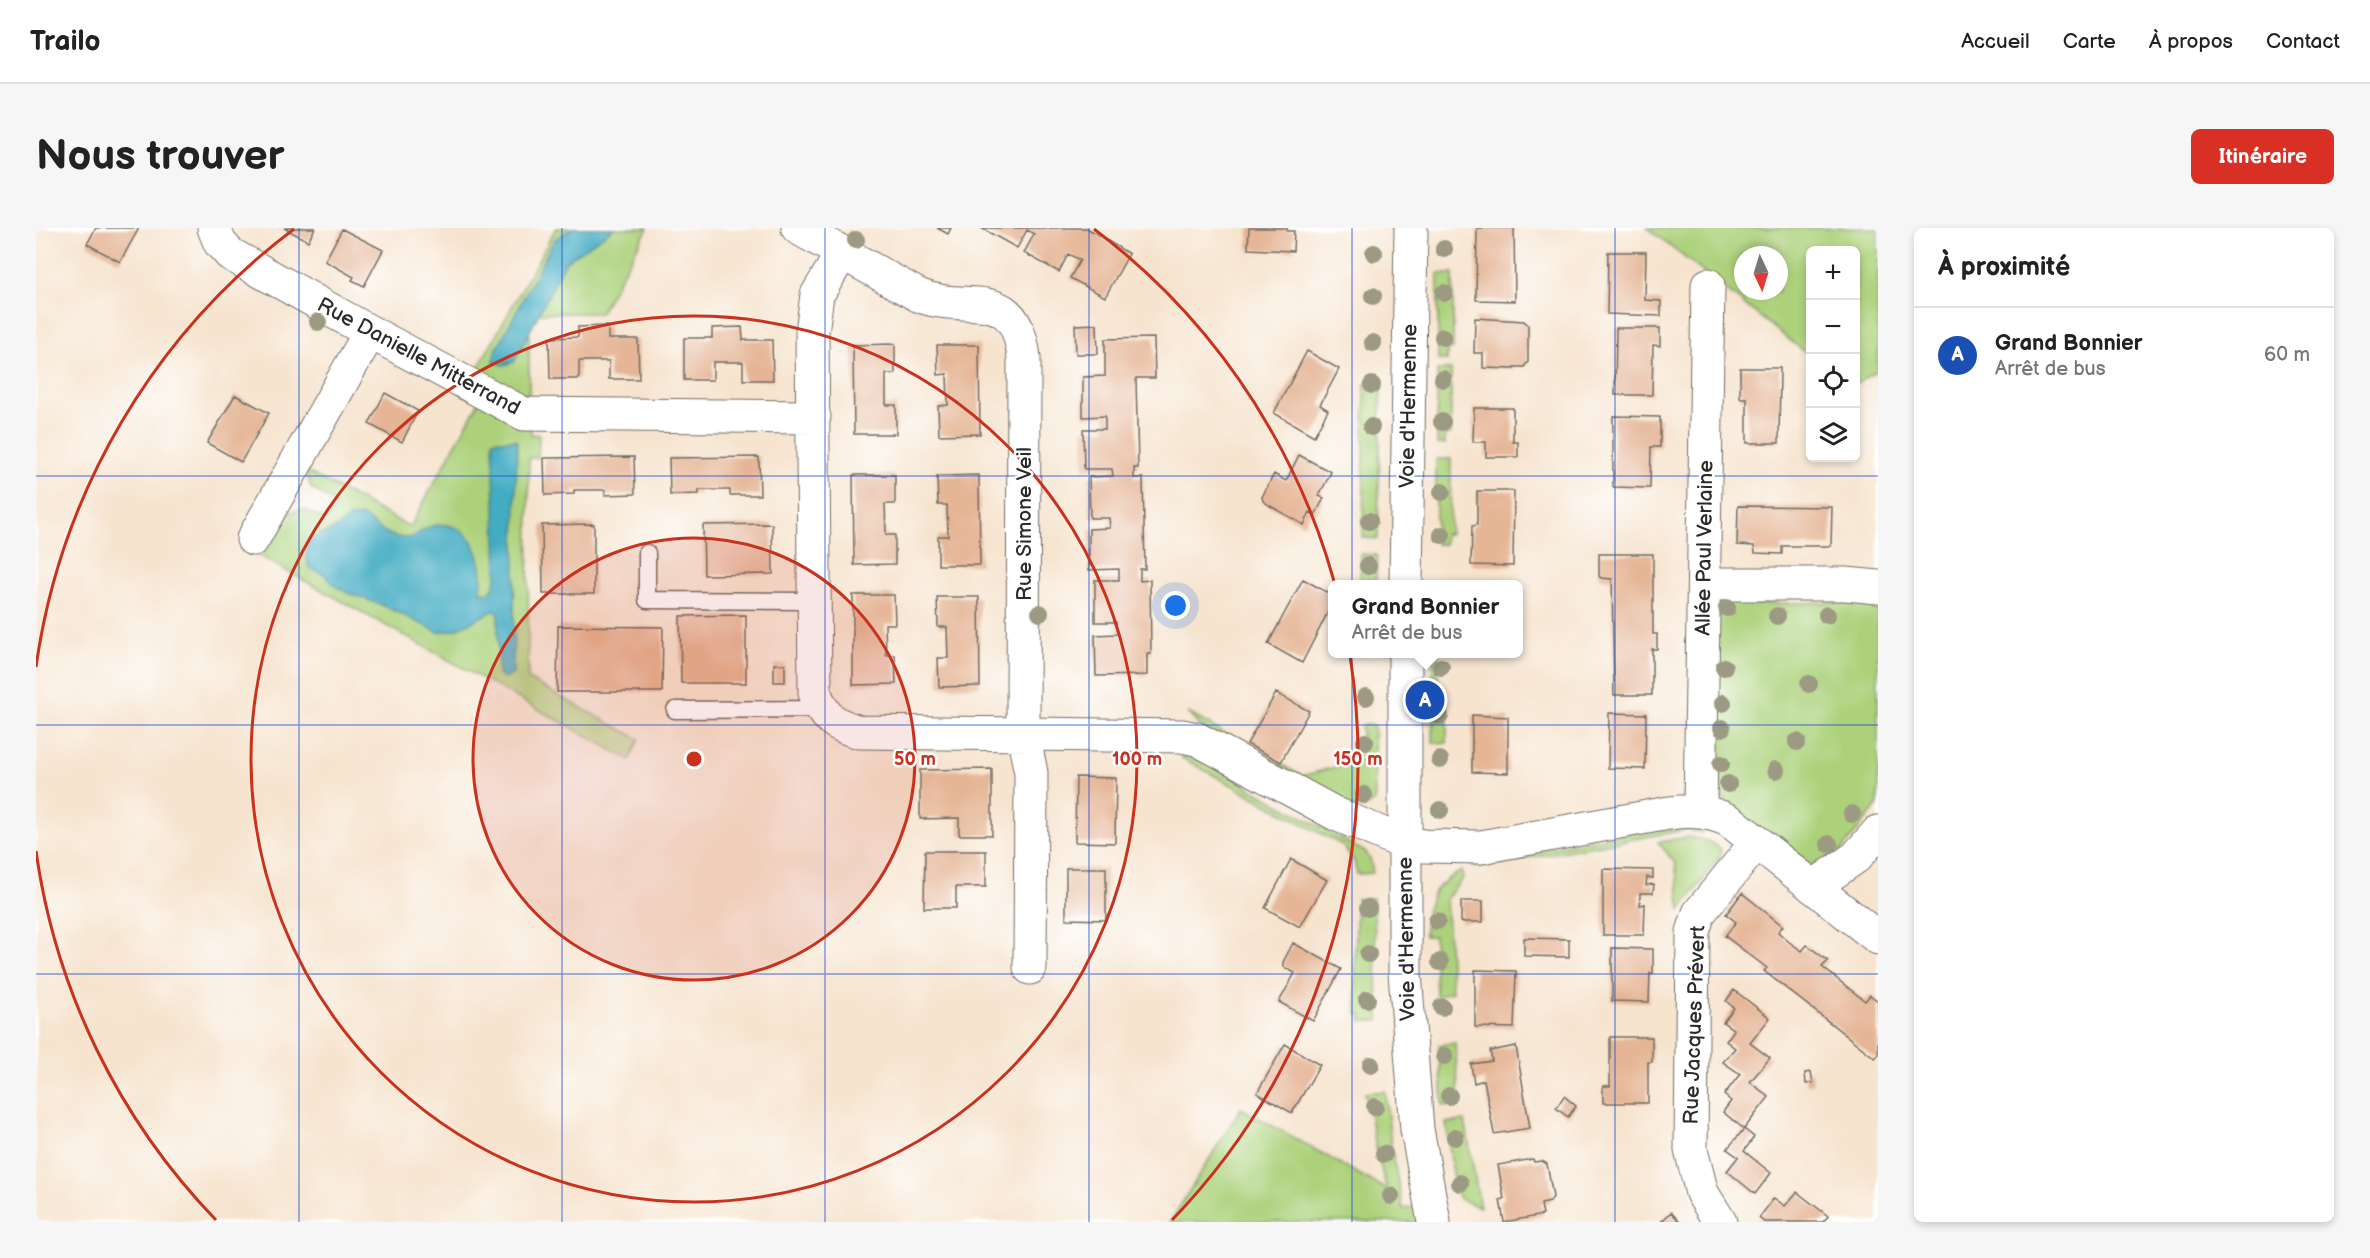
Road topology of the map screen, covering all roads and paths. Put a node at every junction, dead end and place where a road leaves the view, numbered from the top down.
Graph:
1 (798, 228) edge
2 (1411, 228) edge
3 (217, 236) edge
4 (842, 253) junction
5 (1708, 285) dead end
6 (370, 332) junction
7 (814, 417) junction
8 (253, 539) dead end
9 (646, 553) dead end
10 (1406, 580) edge
11 (1704, 584) junction
12 (1878, 587) edge
13 (814, 601) junction
14 (1405, 658) edge
15 (821, 709) junction
16 (675, 710) dead end
17 (1023, 733) junction
18 (1700, 811) junction
19 (1878, 832) edge
20 (1757, 842) junction
21 (1404, 843) junction
22 (1813, 886) junction
23 (1878, 938) edge
24 (1030, 968) dead end
25 (1434, 1222) edge
26 (1720, 1222) edge

1 - 4 street, Rue Simone Veil
2 - 10 street, Voie d'Hermenne
3 - 6 street, Rue Danielle Mitterrand
4 - 7 street
4 - 17 street, Rue Simone Veil
5 - 11 street, Allée Paul Verlaine
6 - 7 street, Rue Danielle Mitterrand
6 - 8 street
7 - 13 street
9 - 13 lane
11 - 12 street
11 - 18 street, Allée Paul Verlaine
13 - 15 street
14 - 21 street, Voie d'Hermenne
15 - 16 lane
15 - 17 street
17 - 21 street
17 - 24 street, Rue Simone Veil
18 - 20 street
18 - 21 street
19 - 22 street
20 - 22 street
20 - 26 street, Rue Jacques Prévert
21 - 25 street, Voie d'Hermenne
22 - 23 street

